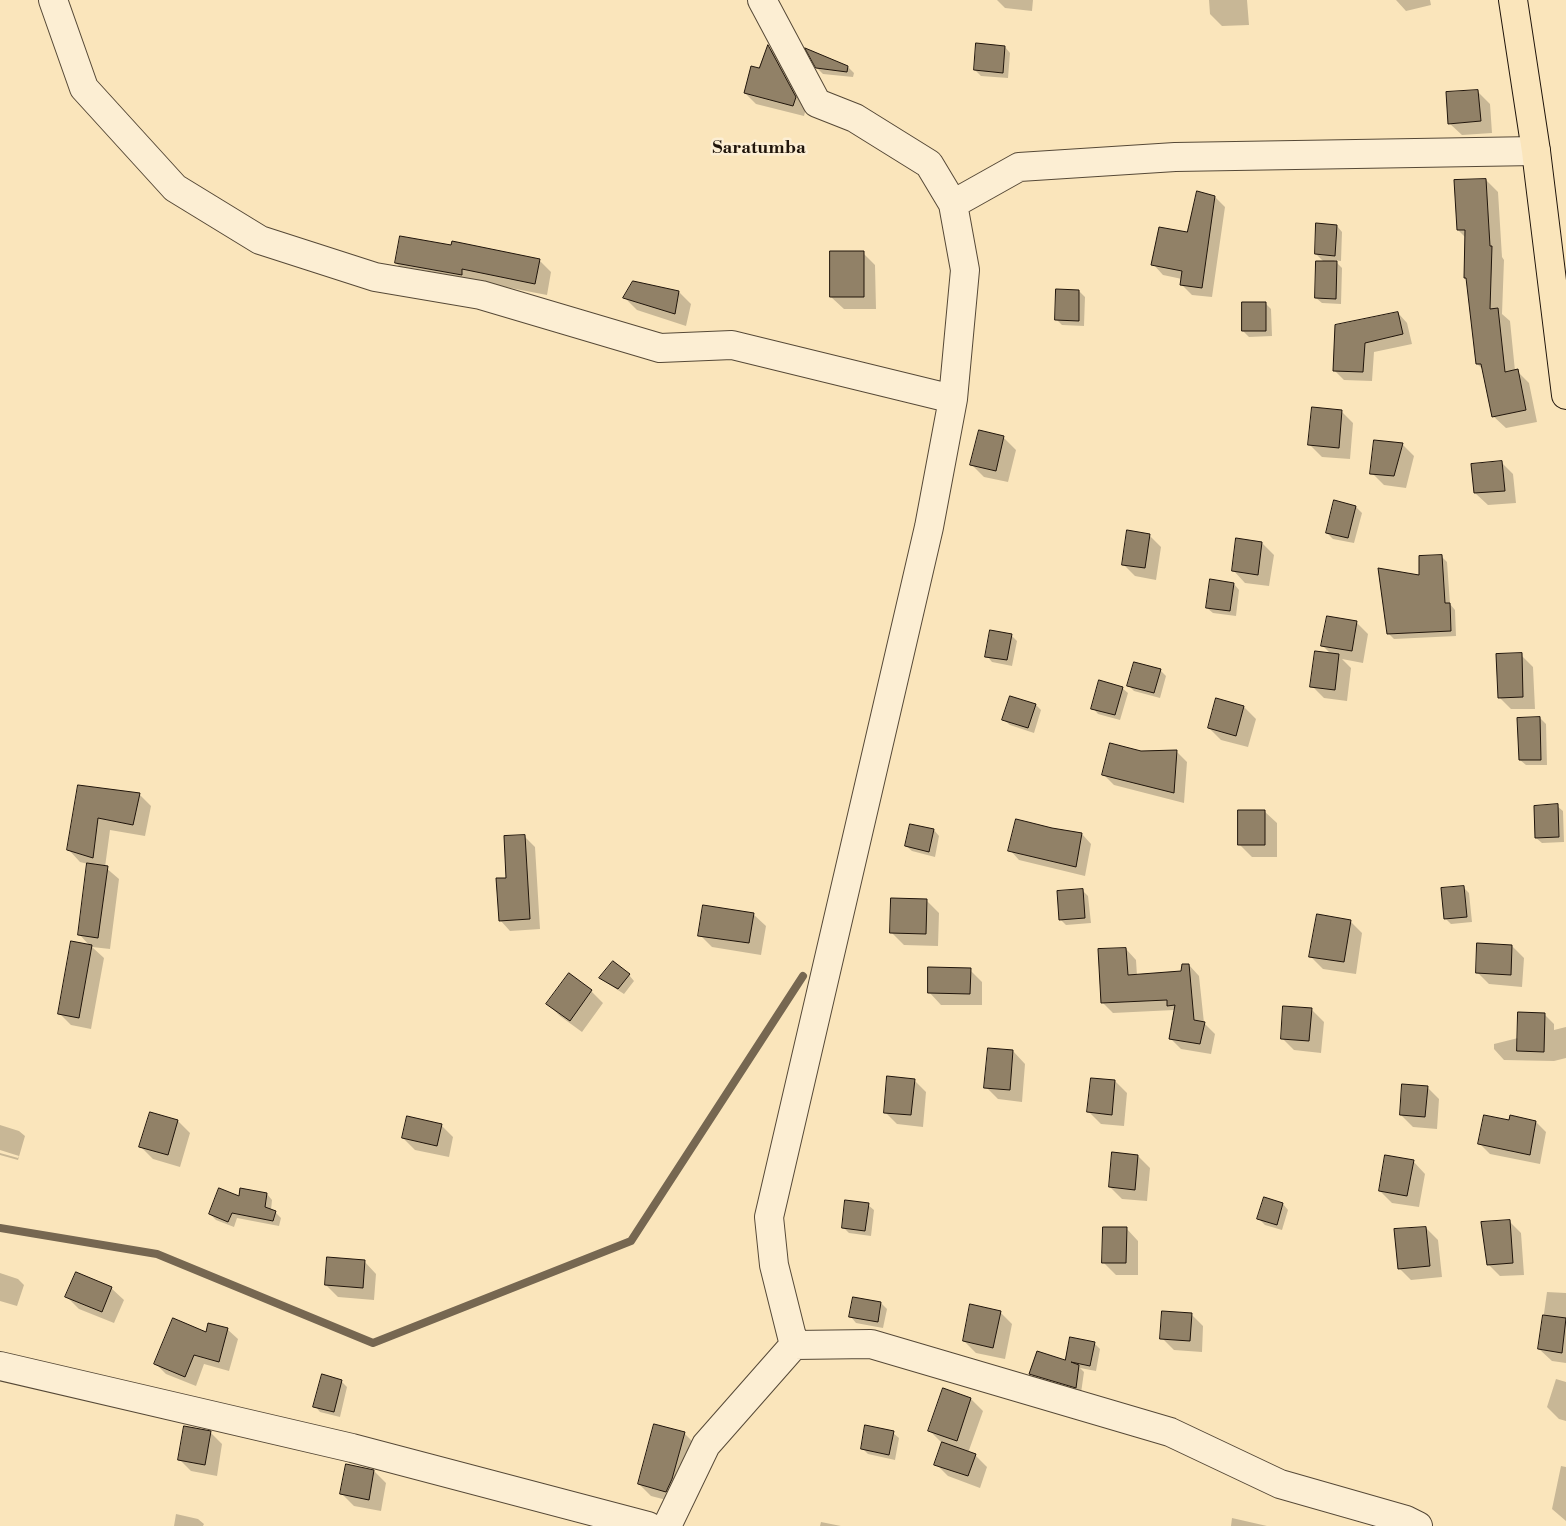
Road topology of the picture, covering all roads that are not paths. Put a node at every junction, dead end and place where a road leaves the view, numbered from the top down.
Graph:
1 (52, 0) edge
2 (762, 0) edge
3 (1513, 0) edge
4 (1536, 152) junction
5 (953, 204) junction
6 (1566, 395) edge
7 (953, 399) junction
8 (794, 1345) junction
9 (0, 1366) edge
10 (648, 1526) edge
11 (668, 1526) edge
12 (1418, 1526) edge

1 - 7 street
2 - 5 street
3 - 4 main road
4 - 5 street
4 - 6 main road
5 - 7 street
7 - 8 street
8 - 11 street
8 - 12 street
9 - 10 street

